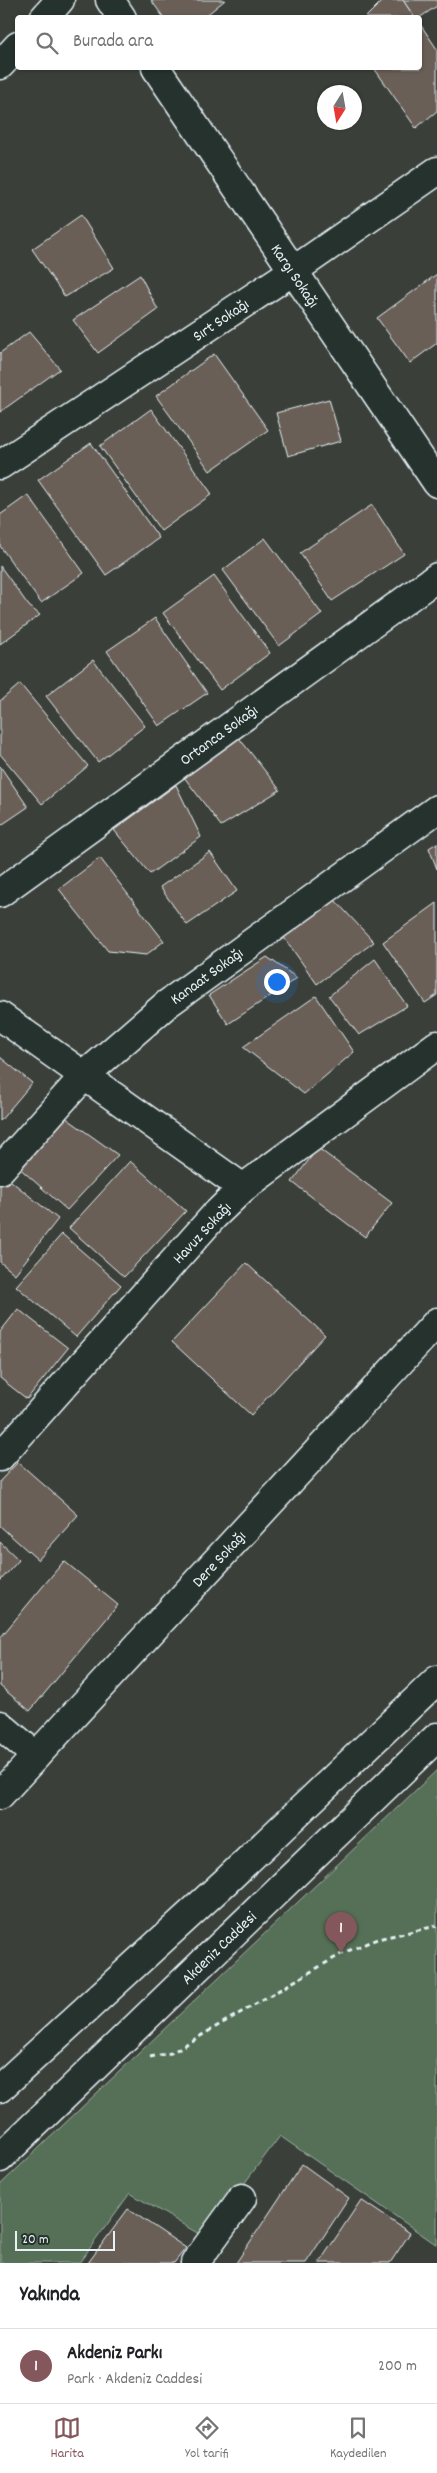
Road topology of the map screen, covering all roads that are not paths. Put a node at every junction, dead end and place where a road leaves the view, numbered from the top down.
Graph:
1 (60, 0) edge
2 (110, 0) edge
3 (47, 15) edge
4 (120, 15) edge
5 (15, 49) edge
6 (0, 65) edge
7 (157, 70) edge
8 (437, 171) edge
9 (293, 270) junction
10 (0, 465) edge
11 (437, 483) edge
12 (437, 578) edge
13 (437, 809) edge
14 (0, 893) edge
15 (0, 1016) edge
16 (437, 1045) edge
17 (85, 1075) junction
18 (0, 1170) edge
19 (242, 1188) junction
20 (437, 1322) edge
21 (0, 1457) edge
22 (437, 1680) edge
23 (0, 1725) edge
24 (437, 1736) edge
25 (36, 1756) junction
26 (0, 1795) edge
27 (0, 2088) edge
28 (0, 2158) edge
29 (242, 2198) dead end
30 (195, 2263) edge

1 - 3 street
2 - 4 street
5 - 6 street
7 - 9 street, Kargı Sokağı
8 - 9 street, Sırt Sokağı
9 - 10 street, Sırt Sokağı
9 - 11 street, Kargı Sokağı
12 - 14 street, Ortanca Sokağı
13 - 17 street, Kanaat Sokağı
15 - 17 street
16 - 19 street, Havuz Sokağı
17 - 18 street, Kanaat Sokağı
17 - 19 street
19 - 21 street, Havuz Sokağı
20 - 25 street, Dere Sokağı
22 - 27 street
23 - 25 street
24 - 28 street, Akdeniz Caddesi
25 - 26 street, Dere Sokağı
29 - 30 street

